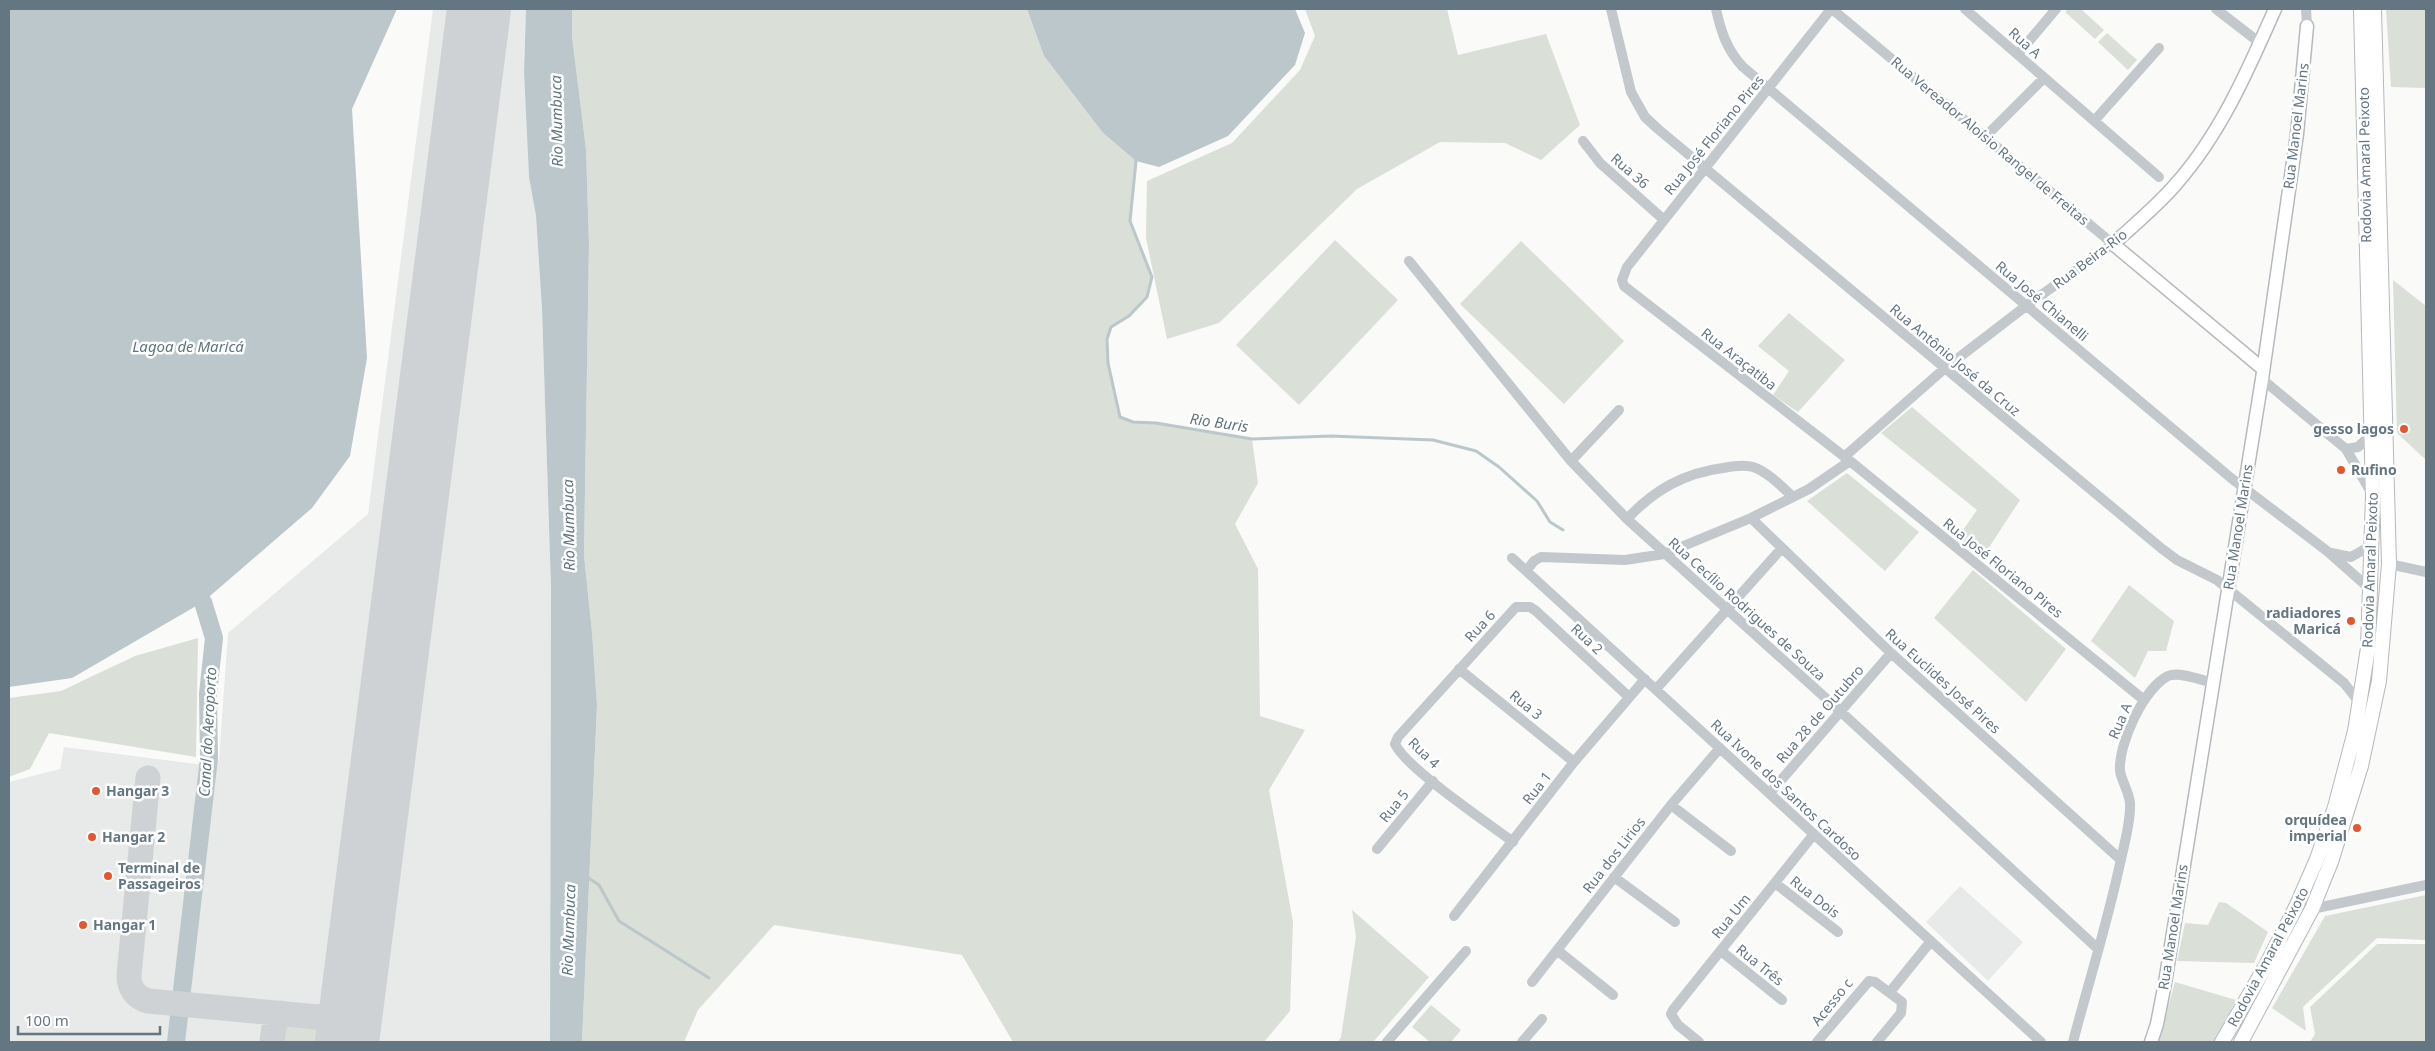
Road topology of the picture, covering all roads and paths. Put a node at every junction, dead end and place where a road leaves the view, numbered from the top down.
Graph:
1 (1611, 9) edge
2 (1716, 9) edge
3 (1832, 9) edge
4 (1965, 9) edge
5 (2056, 9) edge
6 (2216, 9) edge
7 (2275, 9) edge
8 (2306, 9) edge
9 (2360, 9) edge
10 (2374, 9) edge
11 (2306, 26) joint
12 (2260, 43) junction
13 (2159, 48) dead end
14 (2018, 54) junction
15 (2044, 78) junction
16 (1769, 89) junction
17 (2094, 121) junction
18 (1985, 137) junction
19 (1584, 141) dead end
20 (1706, 168) junction
21 (2159, 177) dead end
22 (1663, 219) junction
23 (2113, 244) junction
24 (1409, 261) dead end
25 (1622, 280) joint
26 (2026, 306) junction
27 (1944, 369) junction
28 (2262, 374) junction
29 (1619, 410) dead end
30 (2372, 434) junction
31 (2346, 450) junction
32 (1847, 459) junction
33 (1571, 461) junction
34 (2244, 488) junction
35 (2373, 495) junction
36 (1793, 497) junction
37 (1751, 518) junction
38 (1627, 519) junction
39 (2372, 545) junction
40 (1781, 549) junction
41 (2327, 551) junction
42 (1664, 554) junction
43 (1512, 558) dead end
44 (2388, 564) junction
45 (1527, 570) junction
46 (2426, 572) edge
47 (2229, 589) junction
48 (2370, 589) junction
49 (1523, 606) joint
50 (1726, 610) junction
51 (1891, 652) junction
52 (1459, 669) junction
53 (2364, 675) junction
54 (1646, 679) junction
55 (2213, 683) junction
56 (2344, 683) junction
57 (1656, 688) junction
58 (1629, 697) junction
59 (2144, 700) junction
60 (2359, 702) junction
61 (1840, 711) junction
62 (1720, 748) junction
63 (1574, 762) junction
64 (1432, 781) junction
65 (1770, 793) junction
66 (1671, 805) junction
67 (1814, 834) junction
68 (1513, 842) junction
69 (1377, 849) dead end
70 (1731, 851) dead end
71 (2121, 860) junction
72 (1614, 877) junction
73 (1775, 883) junction
74 (2426, 885) edge
75 (2312, 908) junction
76 (1454, 916) dead end
77 (1675, 922) dead end
78 (1838, 932) dead end
79 (1931, 941) junction
80 (2097, 948) junction
81 (1557, 950) junction
82 (1466, 951) dead end
83 (1721, 951) junction
84 (1532, 982) dead end
85 (1890, 992) junction
86 (1614, 995) dead end
87 (1782, 1000) dead end
88 (1542, 1020) dead end
89 (1387, 1042) edge
90 (1522, 1042) edge
91 (1699, 1042) edge
92 (1817, 1042) edge
93 (1877, 1042) edge
94 (2041, 1042) edge
95 (2073, 1042) edge
96 (2151, 1042) edge
97 (2222, 1042) edge
98 (2241, 1042) edge

1 - 20 street, Rua Antônio José da Cruz
2 - 16 street, Rua José Chianelli
3 - 16 street, Rua José Floriano Pires
3 - 18 street, Rua Vereador Aloísio Rangel de Freitas
4 - 14 street, Rua A
5 - 14 street
6 - 12 street
7 - 12 main road, Rua Beira-Rio
8 - 11 street, Rua Manoel Marins
9 - 30 highway, Rodovia Amaral Peixoto
10 - 44 highway, Rodovia Amaral Peixoto
11 - 28 main road, Rua Manoel Marins
12 - 23 main road, Rua Beira-Rio
13 - 17 street
14 - 15 street, Rua A
15 - 17 street, Rua A
15 - 18 street, Rua A
16 - 20 street, Rua José Floriano Pires
16 - 26 street, Rua José Chianelli
17 - 21 street, Rua A
18 - 23 street, Rua Vereador Aloísio Rangel de Freitas
19 - 22 street, Rua 36
20 - 22 street, Rua José Floriano Pires
20 - 27 street, Rua Antônio José da Cruz
22 - 25 street, Rua José Floriano Pires
23 - 26 street, Rua Beira-Rio
23 - 28 main road, Rua Vereador Aloísio Rangel de Freitas
24 - 33 street, Rua Cecílio Rodrigues de Souza
25 - 32 street, Rua Araçatiba
26 - 27 street, Rua Beira-Rio
26 - 34 street, Rua José Chianelli
27 - 32 street, Rua Beira-Rio
27 - 47 street, Rua Antônio José da Cruz
28 - 31 street
28 - 34 main road, Rua Manoel Marins
29 - 33 street
30 - 31 street
30 - 35 highway, Rodovia Amaral Peixoto
31 - 35 street
32 - 36 street, Rua Beira-Rio
32 - 59 street, Rua José Floriano Pires
33 - 38 street, Rua Cecílio Rodrigues de Souza
34 - 41 street, Rua José Chianelli
34 - 47 main road, Rua Manoel Marins
35 - 39 highway, Rodovia Amaral Peixoto
36 - 37 street, Rua Beira-Rio
36 - 38 street
37 - 40 street, Rua Euclides José Pires
37 - 42 street, Rua Beira-Rio
38 - 42 street, Rua Cecílio Rodrigues de Souza
39 - 41 street
39 - 48 highway, Rodovia Amaral Peixoto
40 - 50 street
40 - 51 street, Rua Euclides José Pires
41 - 48 street, Rua José Chianelli
42 - 45 street, Rua Beira-Rio
42 - 50 street, Rua Cecílio Rodrigues de Souza
43 - 45 street, Rua Ivone dos Santos Cardoso
44 - 46 street
44 - 75 highway, Rodovia Amaral Peixoto
45 - 54 street, Rua Ivone dos Santos Cardoso
47 - 55 main road, Rua Manoel Marins
47 - 56 street, Rua Antônio José da Cruz
48 - 53 highway, Rodovia Amaral Peixoto
49 - 52 street, Rua 6
49 - 58 street, Rua 2
50 - 57 street
50 - 61 street, Rua Cecílio Rodrigues de Souza
51 - 61 street, Rua 28 de Outubro
51 - 71 street, Rua Euclides José Pires
52 - 63 street, Rua 3
52 - 64 street, Rua 4
53 - 56 street
53 - 60 highway, Rodovia Amaral Peixoto
54 - 57 street, Rua Ivone dos Santos Cardoso
54 - 58 street, Rua 1
55 - 59 street, Rua A
55 - 96 main road, Rua Manoel Marins
56 - 60 street
57 - 62 street, Rua Ivone dos Santos Cardoso
58 - 63 street, Rua 1
59 - 71 street, Rua A
60 - 97 highway, Rodovia Amaral Peixoto
61 - 65 street, Rua 28 de Outubro
61 - 80 street, Rua Cecílio Rodrigues de Souza
62 - 65 street, Rua Ivone dos Santos Cardoso
62 - 66 street, Rua dos Lirios
63 - 68 street, Rua 1
64 - 68 street, Rua 4
64 - 69 street, Rua 5
65 - 67 street, Rua Ivone dos Santos Cardoso
66 - 70 street
66 - 72 street, Rua dos Lirios
67 - 73 street, Rua Um
67 - 79 street, Rua Ivone dos Santos Cardoso
68 - 76 street, Rua 1
71 - 80 street, Rua A
72 - 77 street
72 - 81 street, Rua dos Lirios
73 - 78 street, Rua Dois
73 - 83 street, Rua Um
74 - 75 street
75 - 98 highway, Rodovia Amaral Peixoto
79 - 85 street
79 - 94 street, Rua Ivone dos Santos Cardoso
80 - 95 street, Rua A
81 - 84 street, Rua dos Lirios
81 - 86 street
82 - 89 street
83 - 87 street, Rua Três
83 - 91 street, Rua Um
85 - 92 street, Acesso c
85 - 93 street
88 - 90 street

